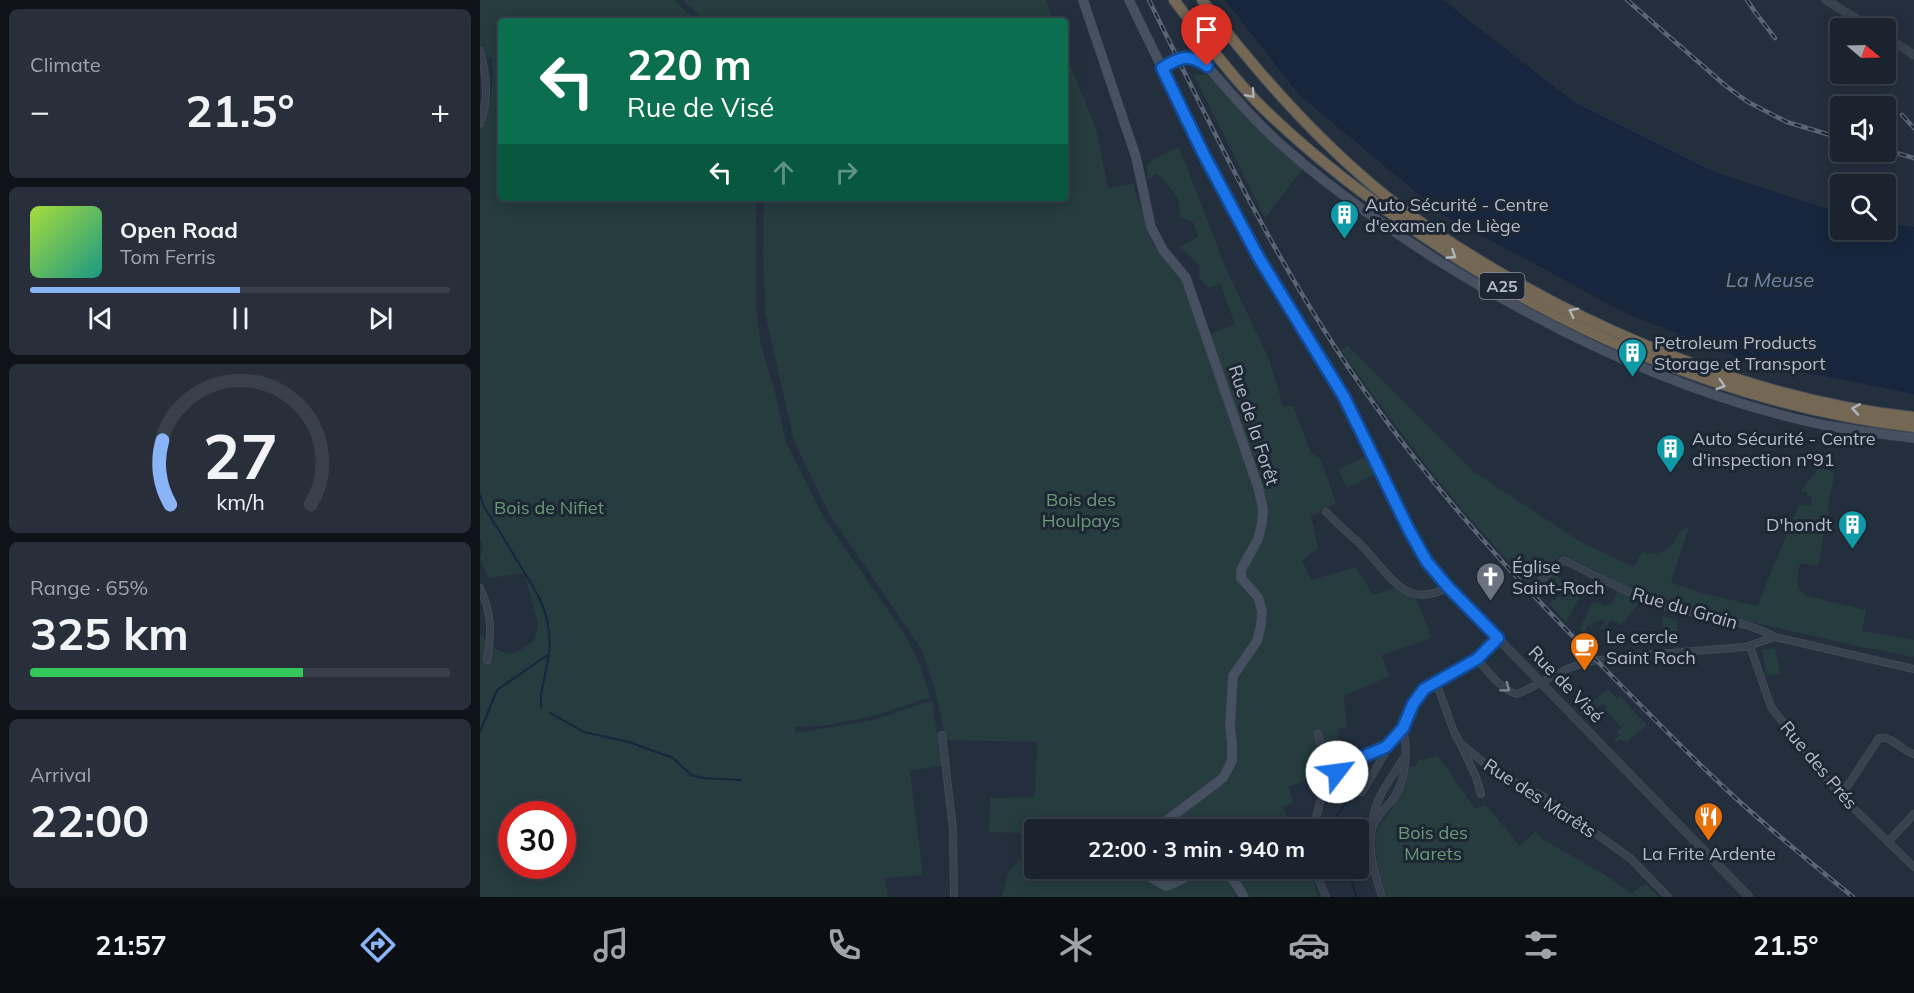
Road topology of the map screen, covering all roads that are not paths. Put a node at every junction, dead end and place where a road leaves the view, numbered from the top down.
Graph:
1 (1083, 0) edge
2 (1129, 0) edge
3 (1174, 0) edge
4 (1202, 0) edge
5 (1826, 0) edge
6 (1855, 18) edge
7 (1896, 44) edge
8 (480, 51) edge
9 (1914, 55) edge
10 (1162, 68) junction
11 (480, 123) edge
12 (1914, 417) edge
13 (1914, 427) edge
14 (1914, 438) edge
15 (1326, 512) dead end
16 (1537, 584) dead end
17 (1448, 587) junction
18 (480, 588) edge
19 (1775, 637) junction
20 (1498, 638) junction
21 (1750, 646) junction
22 (1477, 659) junction
23 (487, 660) dead end
24 (1914, 669) edge
25 (1436, 681) junction
26 (1543, 683) junction
27 (1403, 728) junction
28 (1318, 734) dead end
29 (942, 735) dead end
30 (1461, 743) junction
31 (1386, 747) junction
32 (1914, 754) edge
33 (1405, 757) junction
34 (1329, 784) junction
35 (1481, 794) dead end
36 (1841, 796) junction
37 (1914, 814) edge
38 (1169, 819) edge
39 (1316, 819) edge
40 (1372, 825) junction
41 (1888, 842) junction
42 (1914, 867) edge
43 (1154, 879) edge
44 (1184, 879) edge
45 (1233, 879) edge
46 (1319, 879) edge
47 (954, 897) edge
48 (1244, 897) edge
49 (1326, 897) edge
50 (1382, 897) edge
51 (1668, 897) edge
52 (1749, 897) edge

1 - 38 main road, Rue de la Forêt
2 - 10 main road, Rue de Visé
3 -> 13 highway, A25
12 -> 4 highway, A25
5 - 6 street
7 - 9 street
8 - 11 street
10 - 14 main road, bridge
10 - 17 street, Rue de Visé
15 - 17 street
16 - 19 street, Rue du Grain
17 - 20 street, Rue de Visé
18 - 23 street
19 - 21 street
19 - 24 street
20 - 22 street
20 - 26 street, Rue de Visé
21 - 26 street
21 - 36 street, Rue des Prés
22 - 25 street
22 -> 26 street
25 - 27 street
25 - 30 street, Rue des Marêts
26 - 52 street, Rue de Visé
27 - 31 street
27 - 33 street
28 - 34 street
29 - 47 street
30 - 35 street
30 - 51 street, Rue des Marêts
31 - 34 street
31 - 34 street
32 - 36 street
33 - 40 street
33 - 40 street
34 - 39 street
36 - 41 street, Rue des Prés
37 - 41 street
40 - 50 street
41 - 42 street, Rue des Prés
43 - 44 main road
45 - 48 main road
46 - 49 street

